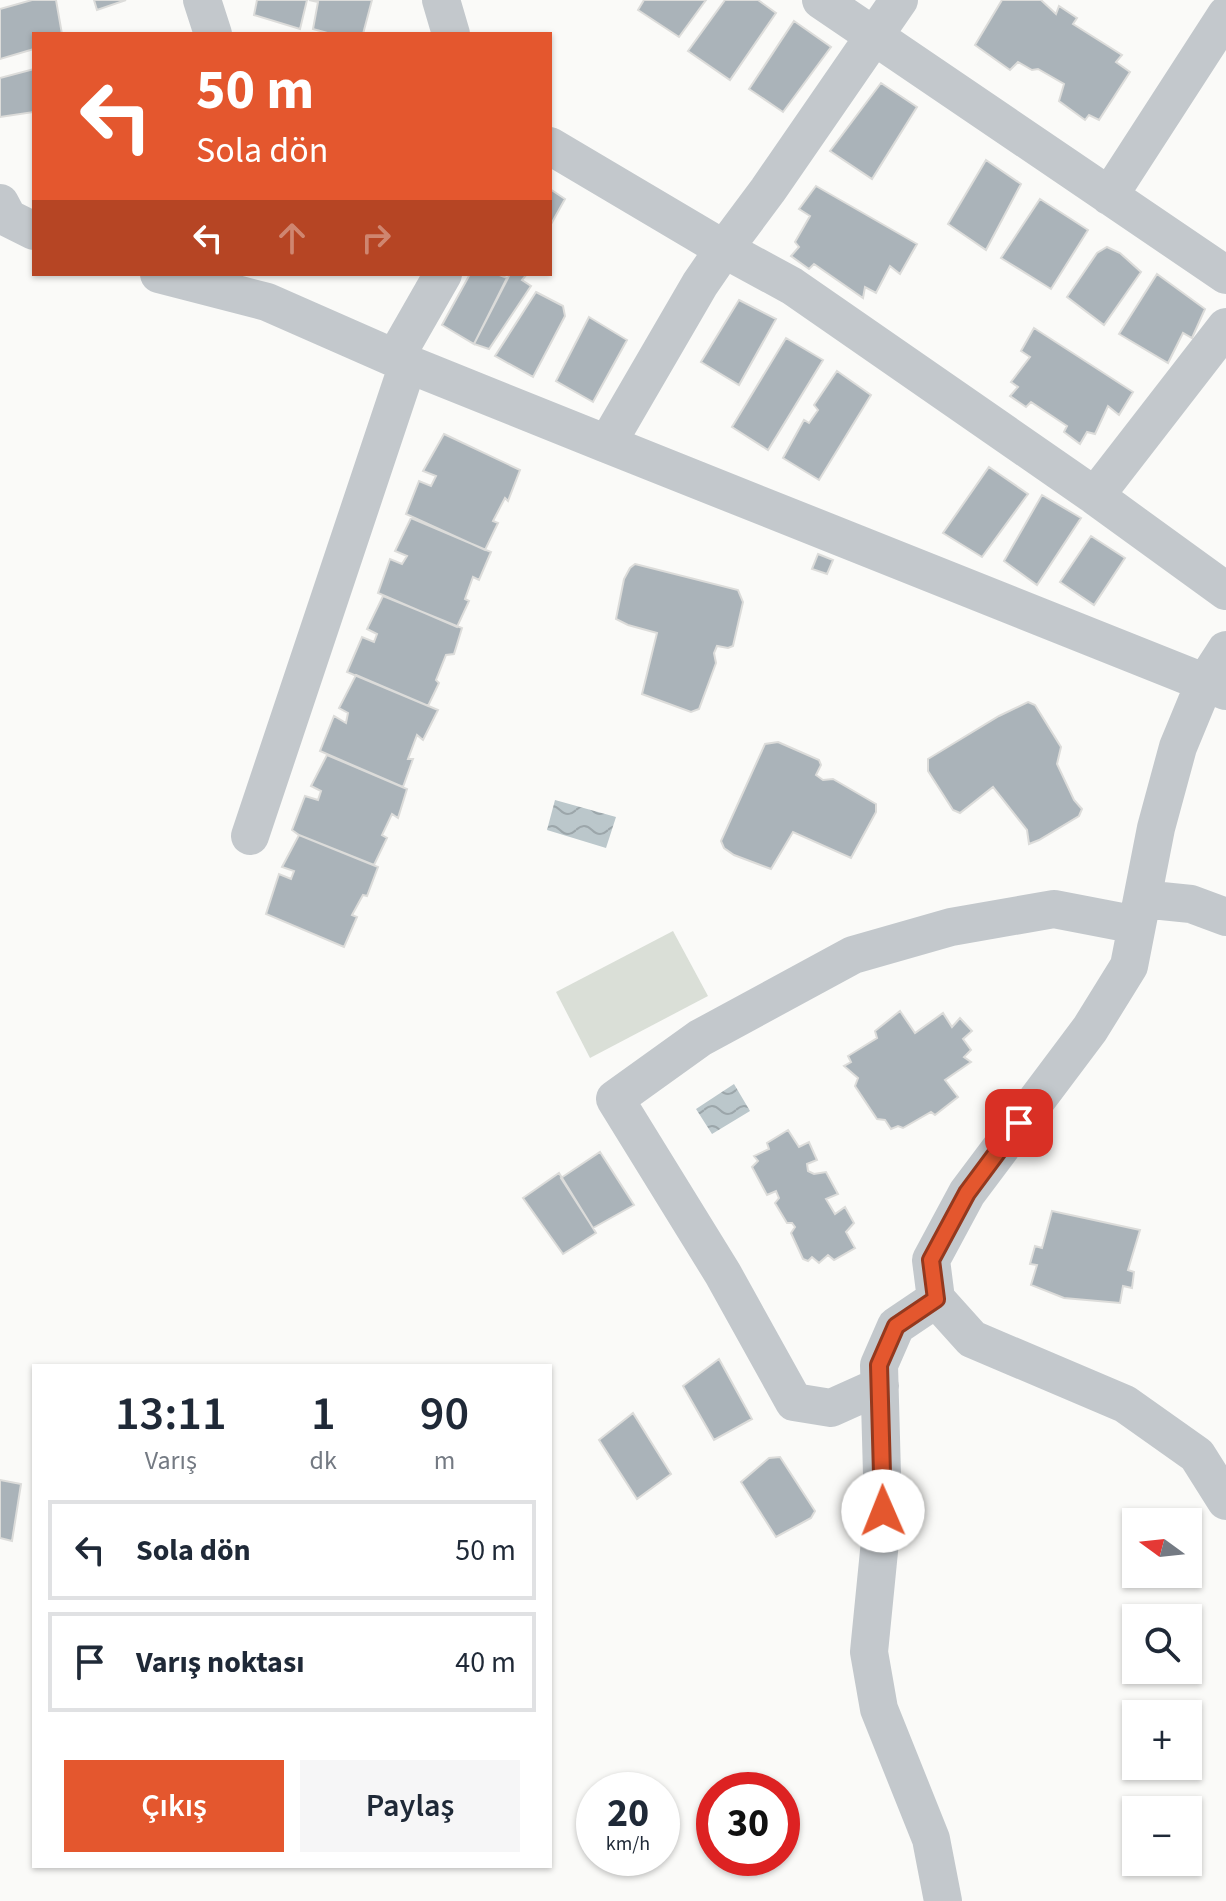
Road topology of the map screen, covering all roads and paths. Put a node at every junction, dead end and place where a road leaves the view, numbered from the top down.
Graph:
1 (202, 0) edge
2 (441, 0) edge
3 (821, 0) edge
4 (899, 0) edge
5 (1226, 15) edge
6 (212, 32) edge
7 (450, 32) edge
8 (873, 36) junction
9 (552, 147) edge
10 (1109, 196) junction
11 (0, 203) edge
12 (32, 230) edge
13 (724, 249) junction
14 (1226, 275) edge
15 (174, 276) edge
16 (442, 276) edge
17 (265, 288) edge
18 (1226, 327) edge
19 (402, 361) junction
20 (607, 444) junction
21 (1095, 496) junction
22 (1226, 591) edge
23 (1226, 650) edge
24 (1215, 688) edge
25 (250, 836) dead end
26 (1140, 912) junction
27 (1226, 917) edge
28 (936, 1299) junction
29 (880, 1386) junction
30 (1226, 1501) edge
31 (943, 1901) edge

1 - 6 street
2 - 7 street
3 - 8 street
4 - 8 street
5 - 10 street
8 - 10 street
8 - 13 street
9 - 13 street
10 - 14 street
11 - 12 street
13 - 20 street
13 - 21 street
15 - 17 street
16 - 19 street
17 - 19 street
18 - 21 street
19 - 20 street
19 - 25 street
20 - 24 street
21 - 22 street
23 - 24 street
24 - 26 street
26 - 27 street
26 - 28 street
26 - 29 street
28 - 29 street
28 - 30 street
29 - 31 street

